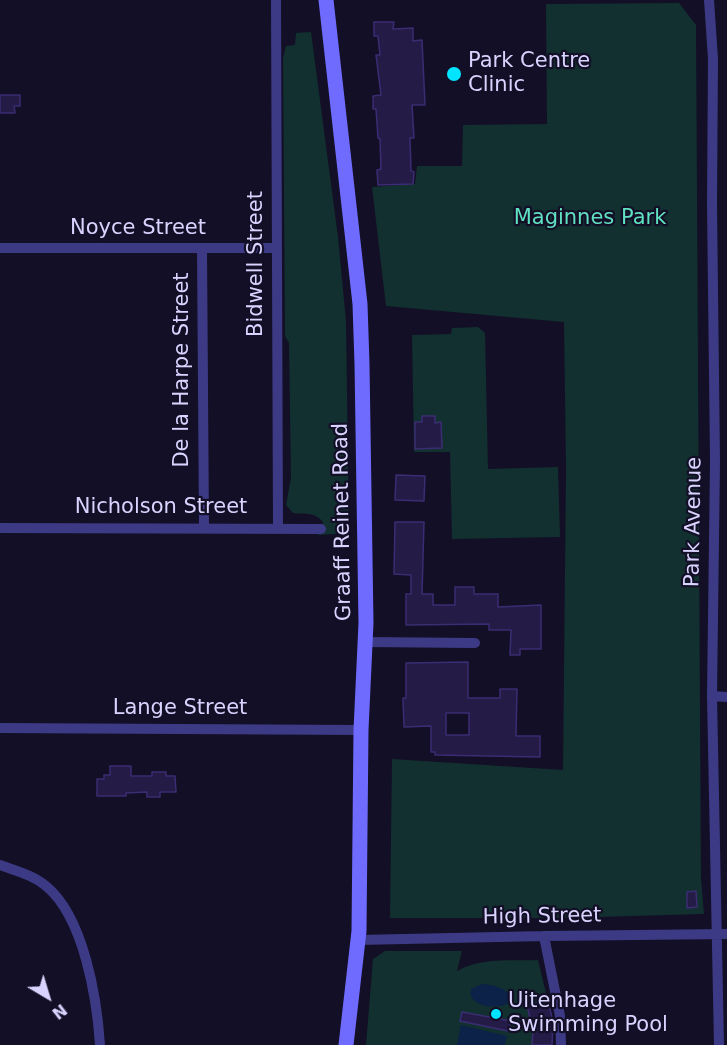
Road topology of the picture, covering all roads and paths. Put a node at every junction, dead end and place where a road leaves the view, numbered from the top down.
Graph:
1 (276, 0) edge
2 (326, 0) edge
3 (709, 0) edge
4 (0, 248) edge
5 (277, 248) junction
6 (202, 249) junction
7 (720, 461) edge
8 (204, 527) junction
9 (278, 527) junction
10 (0, 528) edge
11 (321, 529) dead end
12 (365, 642) junction
13 (475, 643) dead end
14 (712, 696) junction
15 (727, 698) edge
16 (0, 728) edge
17 (361, 730) junction
18 (0, 865) edge
19 (722, 934) edge
20 (544, 936) junction
21 (358, 940) junction
22 (100, 1045) edge
23 (346, 1045) edge
24 (561, 1045) edge
25 (718, 1045) edge

1 - 5 street, Bidwell Street
2 - 12 main road, Graaff Reinet Road
3 - 7 street, Park Avenue
4 - 6 street, Noyce Street
5 - 6 street, Noyce Street
5 - 9 street, Bidwell Street
6 - 8 street, De la Harpe Street
7 - 14 street, Park Avenue
8 - 9 street, Nicholson Street
8 - 10 street, Nicholson Street
9 - 11 street, Nicholson Street
12 - 13 street
12 - 17 main road, Graaff Reinet Road
14 - 15 street
14 - 19 street, Park Avenue
16 - 17 street, Lange Street
17 - 21 main road, Graaff Reinet Road
18 - 22 street
19 - 20 street, High Street
19 - 25 street, Park Avenue
20 - 21 street, High Street
20 - 24 street
21 - 23 main road, Graaff Reinet Road

